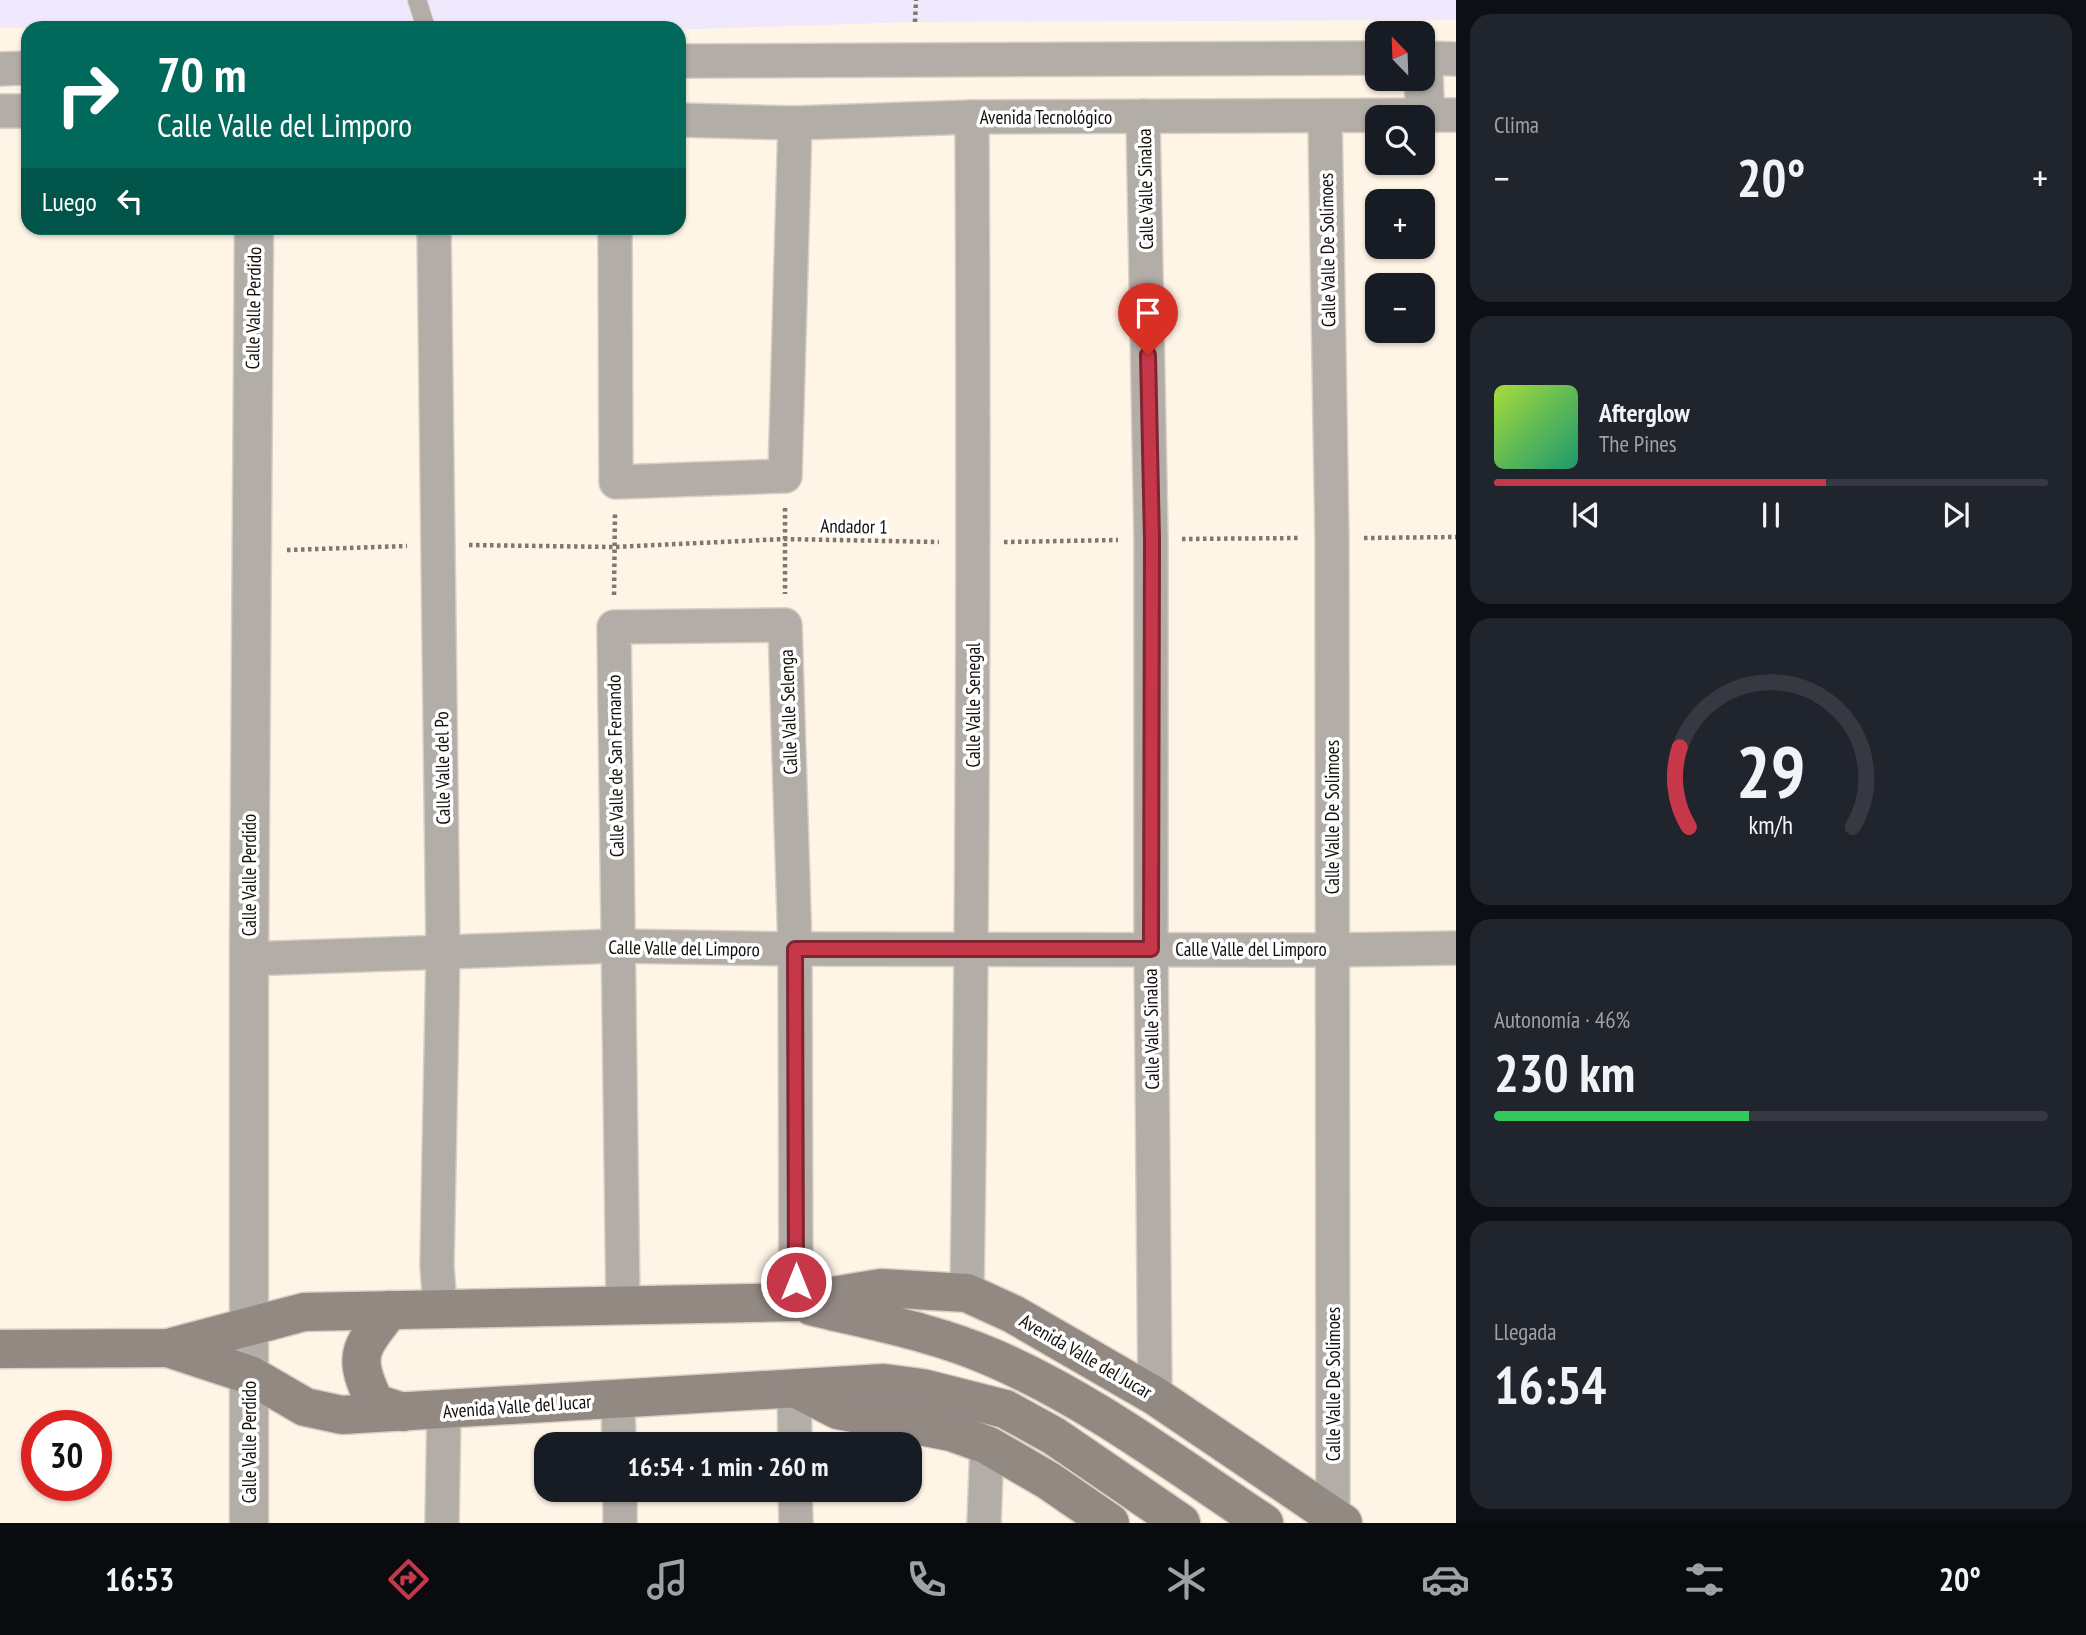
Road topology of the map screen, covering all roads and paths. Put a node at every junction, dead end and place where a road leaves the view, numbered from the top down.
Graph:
1 (417, 0) edge
2 (916, 0) edge
3 (424, 21) edge
4 (915, 22) dead end
5 (1365, 58) edge
6 (1435, 58) edge
7 (1456, 59) edge
8 (686, 61) edge
9 (0, 68) edge
10 (21, 68) edge
11 (1433, 91) edge
12 (0, 111) edge
13 (21, 111) edge
14 (1441, 115) edge
15 (1143, 116) junction
16 (972, 117) junction
17 (1325, 117) junction
18 (686, 120) edge
19 (795, 123) junction
20 (254, 235) edge
21 (434, 235) edge
22 (615, 235) edge
23 (785, 476) junction
24 (616, 482) junction
25 (1456, 537) edge
26 (1332, 538) junction
27 (784, 539) junction
28 (1152, 540) junction
29 (974, 542) junction
30 (439, 545) junction
31 (614, 547) junction
32 (251, 551) junction
33 (785, 625) junction
34 (614, 627) junction
35 (617, 946) junction
36 (972, 948) junction
37 (1456, 948) edge
38 (795, 949) junction
39 (1151, 949) junction
40 (1332, 950) junction
41 (443, 953) junction
42 (249, 959) junction
43 (967, 1293) junction
44 (796, 1302) junction
45 (623, 1305) junction
46 (440, 1308) junction
47 (390, 1310) junction
48 (249, 1327) junction
49 (168, 1348) junction
50 (0, 1349) edge
51 (250, 1375) junction
52 (794, 1387) junction
53 (1155, 1396) junction
54 (618, 1400) junction
55 (444, 1411) junction
56 (403, 1412) junction
57 (619, 1432) edge
58 (795, 1432) edge
59 (986, 1445) junction
60 (620, 1502) edge
61 (795, 1502) edge
62 (1338, 1520) edge
63 (250, 1523) edge
64 (442, 1523) edge
65 (620, 1523) edge
66 (796, 1523) edge
67 (984, 1523) edge
68 (1110, 1523) edge
69 (1181, 1523) edge
70 (1264, 1523) edge

1 - 3 lane
2 - 4 path
5 - 8 street
6 - 7 street
9 - 10 street
11 - 14 street
12 - 13 street
14 - 17 street, Avenida Tecnológico
15 - 16 street, Avenida Tecnológico
15 - 17 street, Avenida Tecnológico
15 - 28 street, Calle Valle Sinaloa
16 - 19 street, Avenida Tecnológico
16 - 29 street, Calle Valle Senegal
17 - 26 street, Calle Valle De Solimoes
18 - 19 street, Avenida Tecnológico
19 - 23 street
20 - 32 street, Calle Valle Perdido
21 - 30 street, Calle Valle del Po
22 - 24 street
23 - 24 street
23 - 27 path, Calle Valle Selenga
24 - 31 path
25 - 26 path, Andador 1
26 - 28 path, Andador 1
26 - 40 street, Calle Valle De Solimoes
27 - 29 path, Andador 1
27 - 31 path, Andador 1
27 - 33 path, Calle Valle Selenga
28 - 29 path, Andador 1
28 - 39 street, Calle Valle Sinaloa
29 - 36 street, Calle Valle Senegal
30 - 31 path, Andador 1
30 - 32 path, Andador 1
30 - 41 street, Calle Valle del Po
31 - 34 path
32 - 42 street, Calle Valle Perdido
33 - 34 street
33 - 38 street, Calle Valle Selenga
34 - 35 street, Calle Valle de San Fernando
35 - 38 street, Calle Valle del Limporo
35 - 41 street, Calle Valle del Limporo
35 - 45 street, Calle Valle de San Fernando
36 - 38 street, Calle Valle del Limporo
36 - 39 street, Calle Valle del Limporo
36 - 43 street, Calle Valle Senegal
37 - 40 street, Calle Valle del Limporo
38 - 44 street, Calle Valle Selenga
39 - 40 street, Calle Valle del Limporo
39 - 53 street, Calle Valle Sinaloa
40 - 62 street, Calle Valle De Solimoes
41 - 42 street, Calle Valle del Limporo
41 - 46 street, Calle Valle del Po
42 - 48 street, Calle Valle Perdido
43 - 44 main road, Avenida Valle del Jucar
43 - 53 main road, Avenida Valle del Jucar
44 - 45 main road, Avenida Valle del Jucar
44 - 70 main road, Avenida Valle del Jucar
45 - 46 main road, Avenida Valle del Jucar
46 - 47 main road, Avenida Valle del Jucar
47 - 48 main road, Avenida Valle del Jucar
47 - 56 main road
48 - 49 main road, Avenida Valle del Jucar
48 - 51 street, Calle Valle Perdido
49 - 50 main road
49 - 51 main road, Avenida Valle del Jucar
51 - 56 main road, Avenida Valle del Jucar
51 - 63 street, Calle Valle Perdido
52 - 54 main road, Avenida Valle del Jucar
52 - 58 street
52 - 59 main road
52 - 69 main road, Avenida Valle del Jucar
53 - 62 main road, Avenida Valle del Jucar
54 - 55 main road, Avenida Valle del Jucar
54 - 57 street
55 - 56 main road, Avenida Valle del Jucar
55 - 64 street
59 - 67 street
59 - 68 main road
60 - 65 street
61 - 66 street

